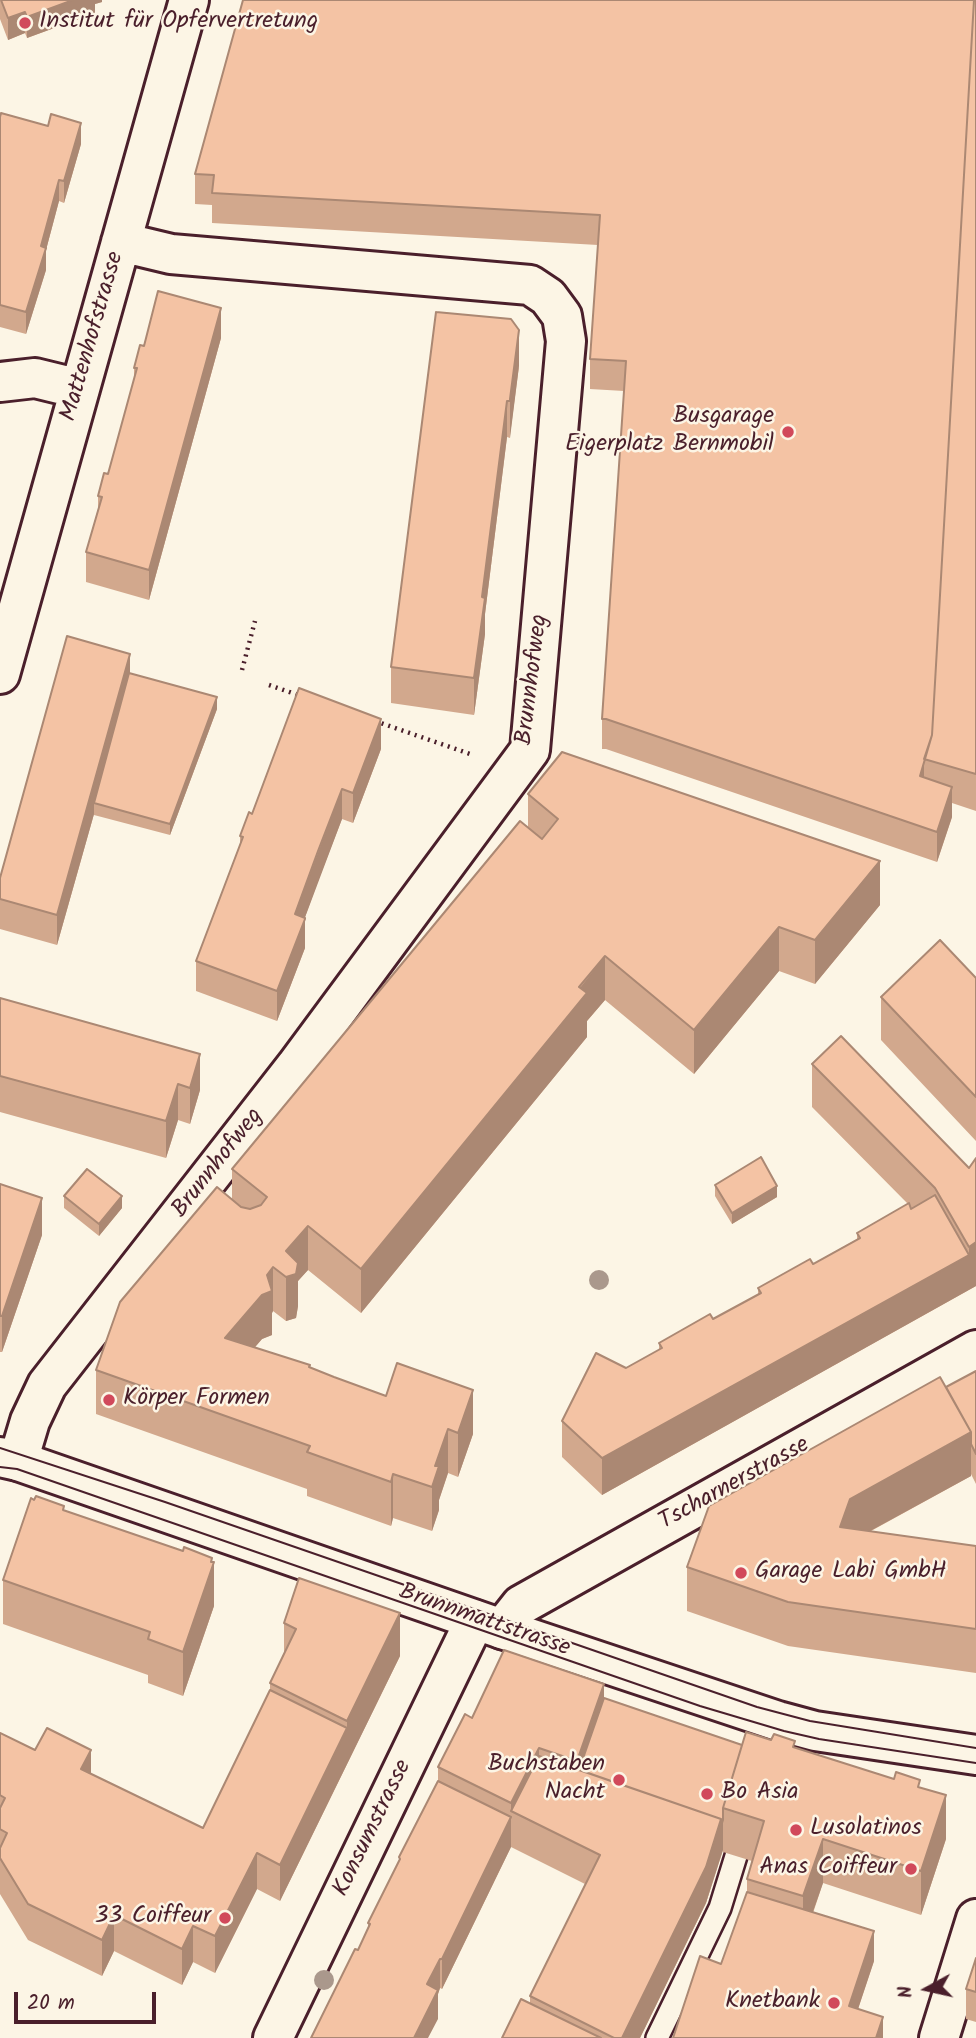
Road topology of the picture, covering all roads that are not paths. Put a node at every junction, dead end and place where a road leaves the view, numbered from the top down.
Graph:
1 (189, 0) edge
2 (121, 242) junction
3 (0, 382) edge
4 (80, 389) junction
5 (0, 674) edge
6 (976, 1350) edge
7 (9, 1459) edge
8 (489, 1624) junction
9 (976, 1755) edge
10 (736, 1856) edge
11 (976, 1919) edge
12 (273, 2038) edge
13 (657, 2038) edge
14 (939, 2038) edge

1 - 2 street, Mattenhofstrasse
2 - 4 street, Mattenhofstrasse
2 - 7 street, Brunnhofweg
3 - 4 street
4 - 5 street, Mattenhofstrasse
6 - 8 street, Tscharnerstrasse
7 - 8 street, Brunnmattstrasse
8 - 9 street, Brunnmattstrasse
8 - 12 street, Konsumstrasse
10 - 13 lane
11 - 14 street

